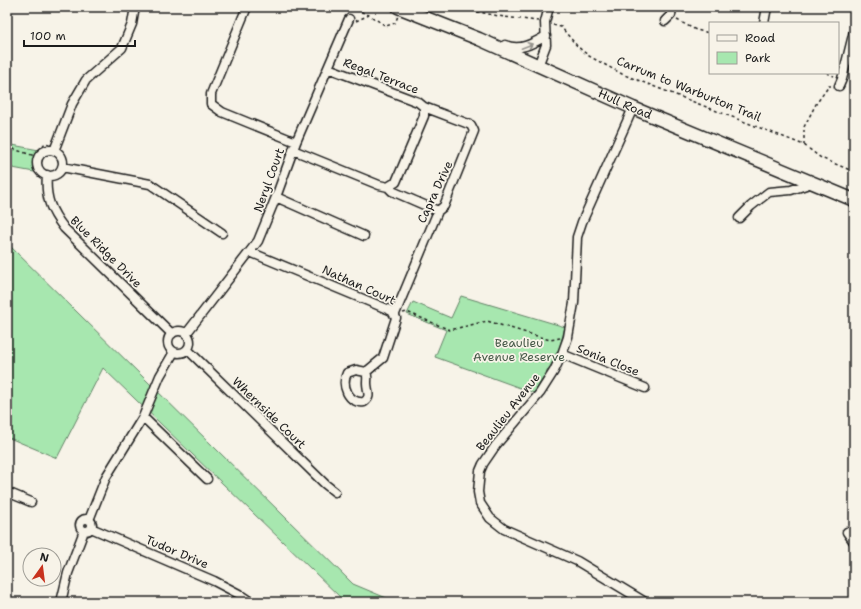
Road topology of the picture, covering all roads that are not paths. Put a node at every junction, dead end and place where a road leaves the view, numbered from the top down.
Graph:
1 (135, 7) edge
2 (247, 7) edge
3 (549, 7) edge
4 (767, 7) edge
5 (399, 8) edge
6 (349, 19) road end
7 (764, 22) edge
8 (854, 31) edge
9 (546, 36) junction
10 (479, 39) junction
11 (538, 66) junction
12 (328, 68) junction
13 (839, 86) road end
14 (424, 107) junction
15 (633, 108) junction
16 (295, 146) junction
17 (55, 148) junction
18 (62, 167) junction
19 (47, 175) junction
20 (812, 183) junction
21 (388, 187) junction
22 (276, 197) junction
23 (854, 200) edge
24 (438, 211) junction
25 (739, 218) dead end
26 (222, 233) dead end
27 (364, 236) dead end
28 (250, 252) junction
29 (395, 314) junction
30 (172, 334) junction
31 (186, 334) junction
32 (188, 350) junction
33 (174, 352) junction
34 (562, 354) junction
35 (366, 372) dead end
36 (645, 388) dead end
37 (143, 417) junction
38 (207, 480) dead end
39 (7, 492) edge
40 (335, 492) dead end
41 (31, 502) dead end
42 (88, 526) junction
43 (847, 532) dead end
44 (854, 542) edge
45 (61, 602) edge
46 (251, 602) edge
47 (645, 602) edge

1 - 17 street
2 - 16 street
3 - 9 street
4 - 7 street
5 - 10 main road, Hull Road
6 - 12 street, Neryl Court
8 - 13 street
10 -> 9 street
9 - 11 street
10 - 11 main road, Hull Road
11 - 15 main road, Hull Road
12 - 14 street, Regal Terrace
12 - 16 street, Neryl Court
14 - 21 street, Regal Terrace
14 - 24 street, Capra Drive
15 - 20 main road, Hull Road
15 - 34 street, Beaulieu Avenue
16 - 21 street
16 - 22 street, Neryl Court
17 - 18 street
17 - 19 street
18 - 19 street
18 - 26 street
19 - 30 street, Blue Ridge Drive
20 - 23 main road, Hull Road
20 - 25 street
21 - 24 street
22 - 27 street
22 - 28 street, Neryl Court
24 - 29 street, Capra Drive
28 - 29 street, Nathan Court
28 - 31 street, Neryl Court
29 - 35 street, Nathan Court
30 - 31 street
30 - 33 street
31 - 32 street
32 - 33 street
32 - 40 street, Whernside Court
33 - 37 street
34 - 36 street, Sonia Close
34 - 47 street, Beaulieu Avenue
37 - 38 street
37 - 42 street
39 - 41 street
42 - 45 street
42 - 46 street, Tudor Drive
43 - 44 street

